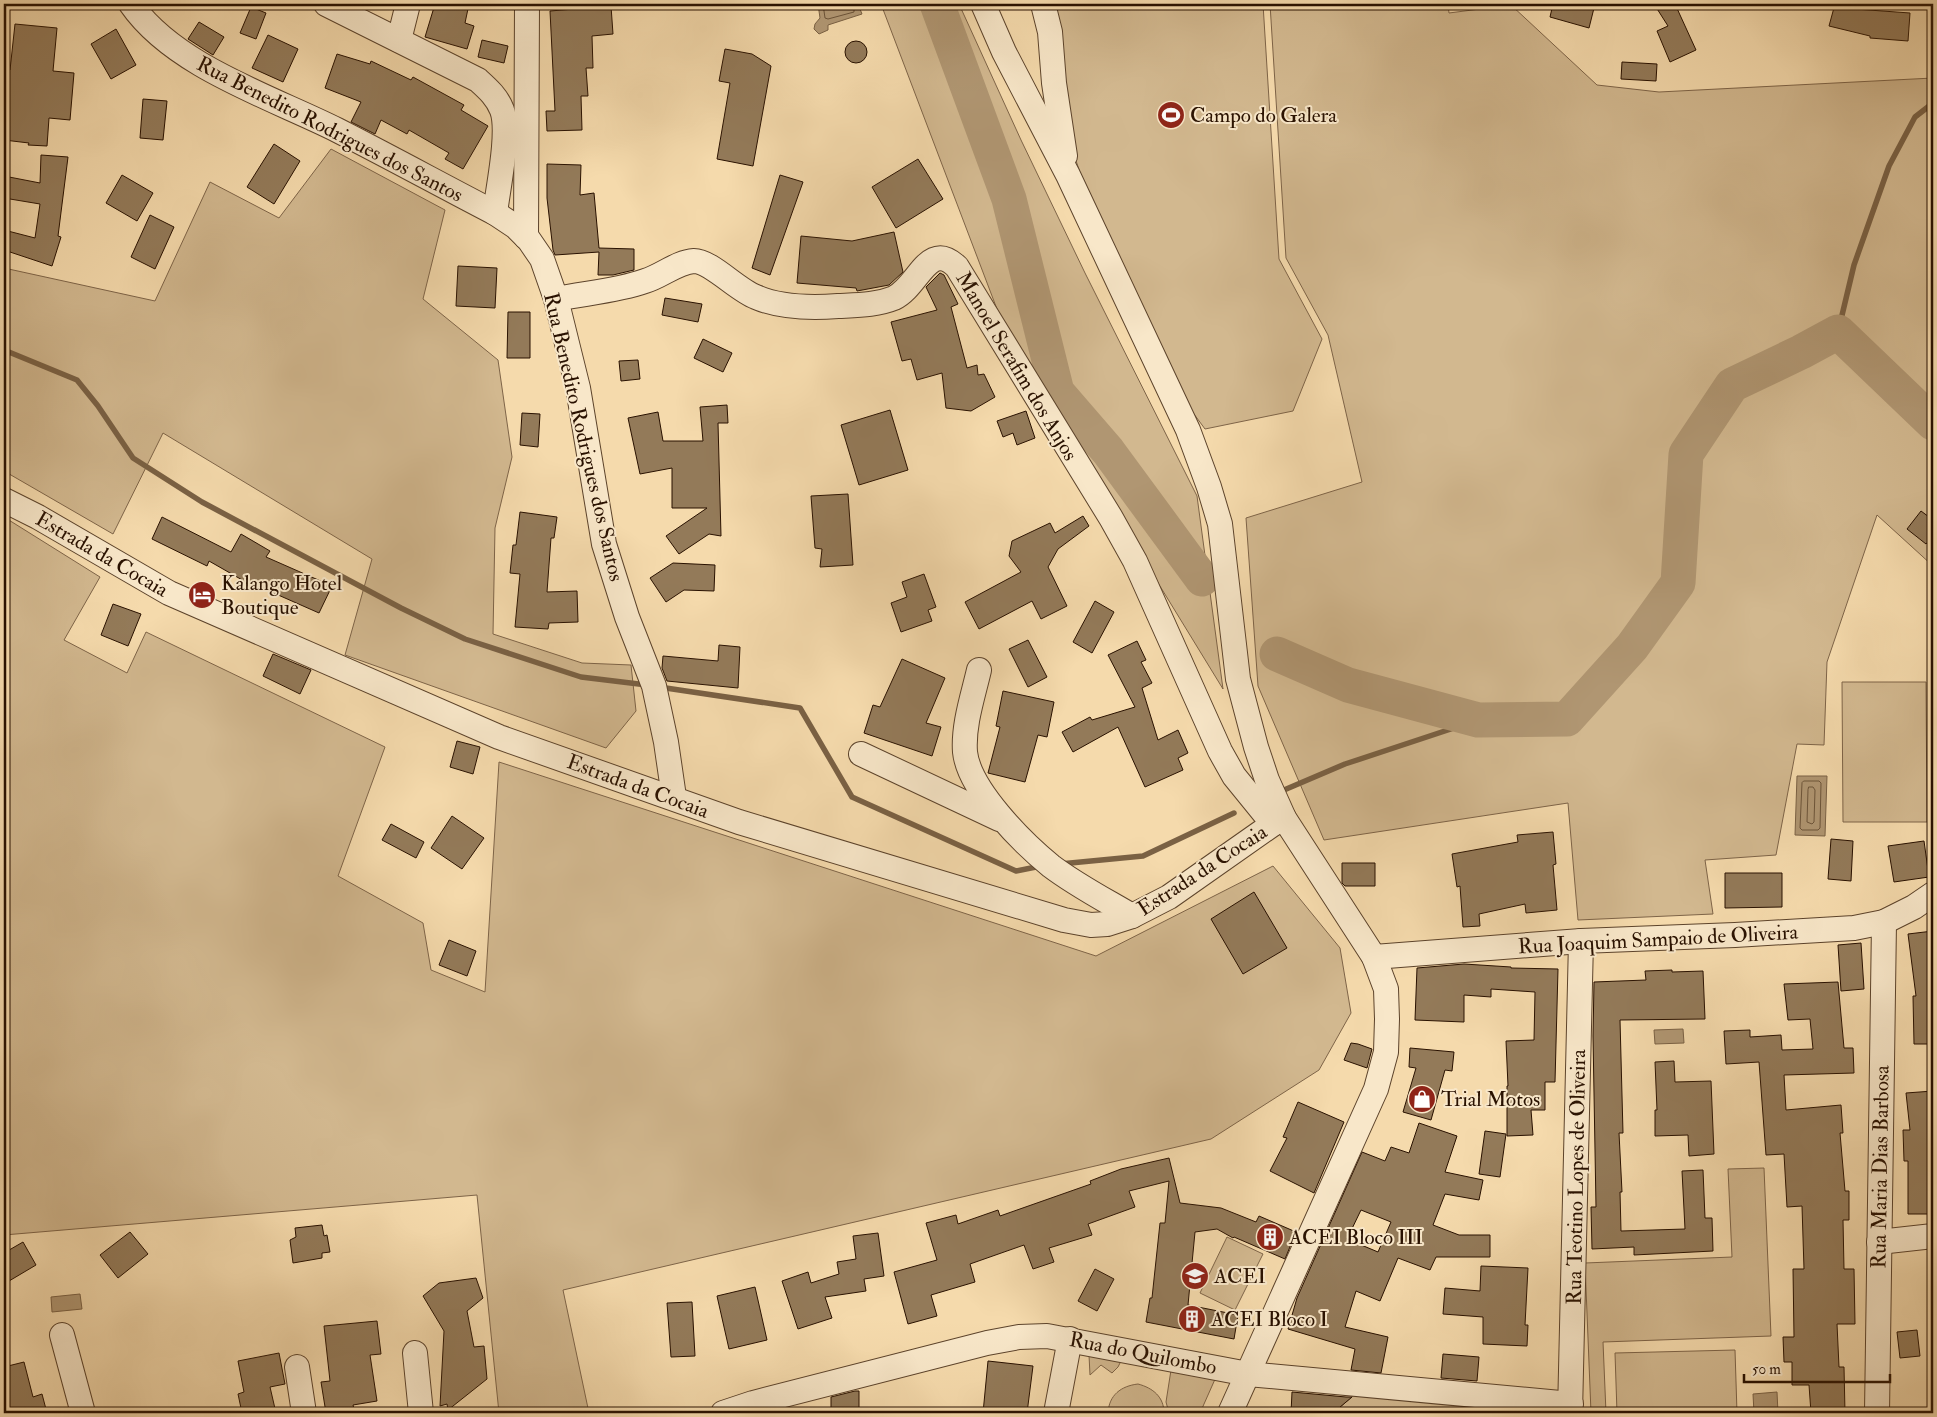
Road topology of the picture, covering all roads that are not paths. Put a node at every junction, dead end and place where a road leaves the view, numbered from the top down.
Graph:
1 (131, 4) edge
2 (326, 4) edge
3 (408, 4) edge
4 (528, 4) edge
5 (1043, 4) edge
6 (985, 5) edge
7 (400, 40) junction
8 (1068, 175) junction
9 (496, 213) junction
10 (526, 237) junction
11 (556, 298) junction
12 (4, 500) edge
13 (979, 670) dead end
14 (861, 754) dead end
15 (674, 798) junction
16 (1279, 821) junction
17 (1005, 822) junction
18 (1933, 894) edge
19 (1132, 916) junction
20 (1884, 922) junction
21 (1582, 941) junction
22 (1374, 957) junction
23 (1933, 1236) edge
24 (1879, 1242) junction
25 (62, 1335) dead end
26 (1070, 1339) junction
27 (415, 1353) dead end
28 (297, 1367) dead end
29 (1248, 1374) junction
30 (1570, 1408) edge
31 (82, 1413) edge
32 (304, 1413) edge
33 (421, 1413) edge
34 (723, 1413) edge
35 (1056, 1413) edge
36 (1230, 1413) edge
37 (1877, 1413) edge

1 - 9 street, Rua Benedito Rodrigues dos Santos
2 - 7 street
3 - 7 street
4 - 10 street
5 - 8 street
6 - 8 street
7 - 9 street
8 - 16 street
9 - 10 street, Rua Benedito Rodrigues dos Santos
10 - 11 street, Rua Benedito Rodrigues dos Santos
11 - 15 street, Rua Benedito Rodrigues dos Santos
11 - 16 street, Manoel Serafim dos Anjos
12 - 15 street, Estrada da Cocaia
13 - 17 street
14 - 17 street
15 - 19 street, Estrada da Cocaia
16 - 19 street, Estrada da Cocaia
16 - 22 street
17 - 19 street
18 - 20 street, Rua Joaquim Sampaio de Oliveira
20 - 21 street, Rua Joaquim Sampaio de Oliveira
20 - 24 street, Rua Maria Dias Barbosa
21 - 22 street, Rua Joaquim Sampaio de Oliveira
21 - 30 street, Rua Teotino Lopes de Oliveira
22 - 29 street
23 - 24 street
24 - 37 street, Rua Maria Dias Barbosa
25 - 31 street
26 - 29 street, Rua do Quilombo
26 - 34 street, Rua do Quilombo
26 - 35 street
27 - 33 street
28 - 32 street
29 - 30 street, Rua do Quilombo
29 - 36 street

